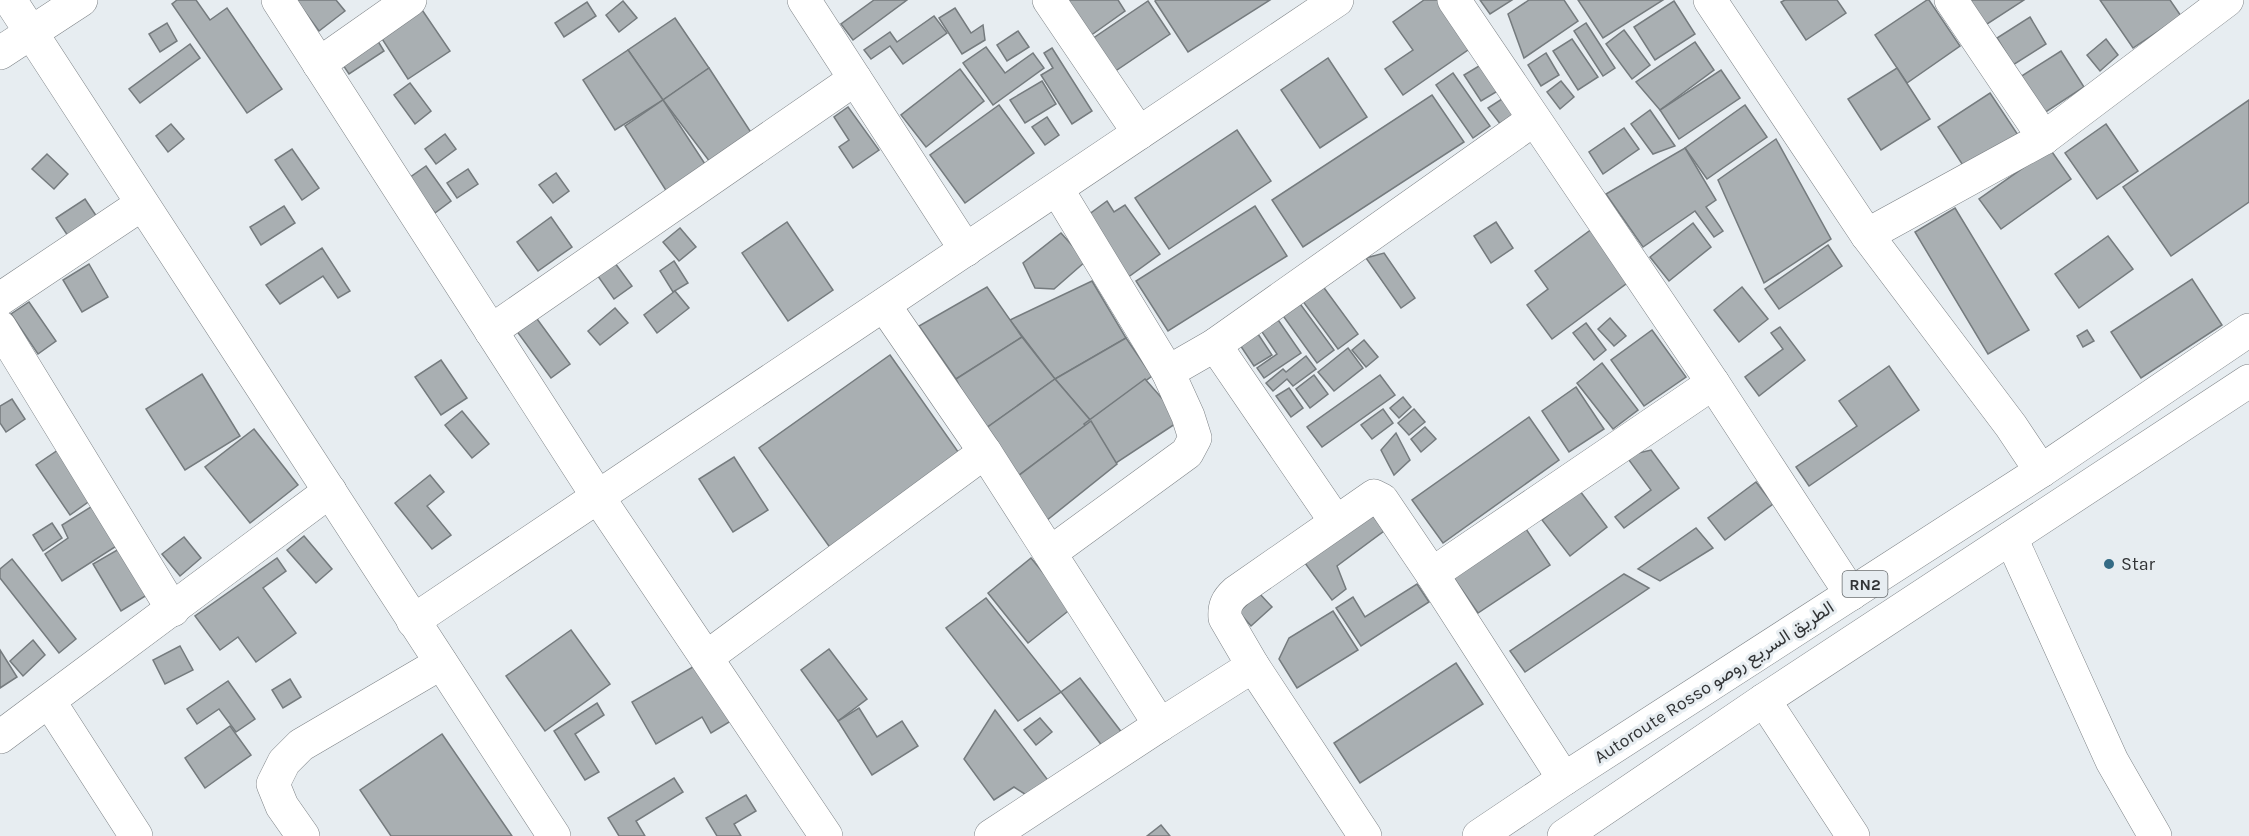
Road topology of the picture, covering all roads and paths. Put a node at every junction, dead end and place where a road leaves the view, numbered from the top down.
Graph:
1 (10, 0) edge
2 (81, 0) edge
3 (278, 0) edge
4 (410, 0) edge
5 (804, 0) edge
6 (1048, 0) edge
7 (1337, 0) edge
8 (1454, 0) edge
9 (1710, 0) edge
10 (1951, 0) edge
11 (2216, 3) edge
12 (32, 33) junction
13 (0, 53) edge
14 (319, 64) junction
15 (855, 79) junction
16 (1533, 120) junction
17 (1139, 133) junction
18 (2044, 138) junction
19 (1057, 189) junction
20 (142, 204) junction
21 (1867, 235) junction
22 (966, 250) junction
23 (0, 299) edge
24 (884, 305) junction
25 (0, 327) edge
26 (2249, 330) edge
27 (491, 331) junction
28 (1215, 345) junction
29 (1168, 372) junction
30 (2249, 381) edge
31 (1713, 383) junction
32 (985, 452) junction
33 (2041, 471) junction
34 (330, 491) junction
35 (598, 496) junction
36 (1336, 522) junction
37 (2011, 538) junction
38 (1050, 553) junction
39 (1432, 574) junction
40 (1851, 594) junction
41 (172, 609) junction
42 (413, 621) junction
43 (706, 657) junction
44 (441, 663) junction
45 (1253, 666) junction
46 (1764, 700) junction
47 (49, 701) junction
48 (1160, 724) junction
49 (0, 737) edge
50 (1564, 779) junction
51 (136, 836) edge
52 (303, 836) edge
53 (554, 836) edge
54 (826, 836) edge
55 (991, 836) edge
56 (1365, 836) edge
57 (1479, 836) edge
58 (1564, 836) edge
59 (1852, 836) edge
60 (2155, 836) edge

1 - 12 main road
2 - 12 main road
3 - 14 main road
4 - 14 main road
5 - 15 main road
6 - 17 main road
7 - 17 main road
8 - 16 main road
9 - 21 main road
10 - 18 main road
11 - 18 main road
12 - 13 main road
12 - 20 main road
14 - 27 main road
15 - 22 main road
15 - 27 main road
16 - 28 main road
16 - 31 main road
17 - 19 main road
18 - 21 main road
19 - 22 main road
19 - 29 main road
20 - 23 main road
20 - 34 main road
21 - 33 main road
22 - 24 main road
24 - 32 main road
24 - 35 main road
25 - 41 main road
26 - 33 main road, Autoroute Rosso الطريق السريع روصو / RN2
27 - 35 main road
28 - 29 main road
28 - 36 main road
29 - 38 main road
30 - 37 main road, RN2
31 - 39 main road
31 - 40 main road
32 - 38 main road
32 - 43 main road
33 - 40 main road, Autoroute Rosso الطريق السريع روصو / RN2
34 - 41 main road
34 - 42 main road
35 - 42 main road
35 - 43 main road
36 - 39 main road
36 - 45 main road
37 - 46 main road, RN2
37 - 60 main road
38 - 48 main road
39 - 50 main road
40 - 50 main road, Autoroute Rosso الطريق السريع روصو / RN2
41 - 47 main road
42 - 44 main road
43 - 54 main road
44 - 52 main road
44 - 53 main road
45 - 48 main road
45 - 56 main road
46 - 58 main road, RN2
46 - 59 main road
47 - 49 main road
47 - 51 main road
48 - 55 main road
50 - 57 main road, Autoroute Rosso الطريق السريع روصو / RN2

